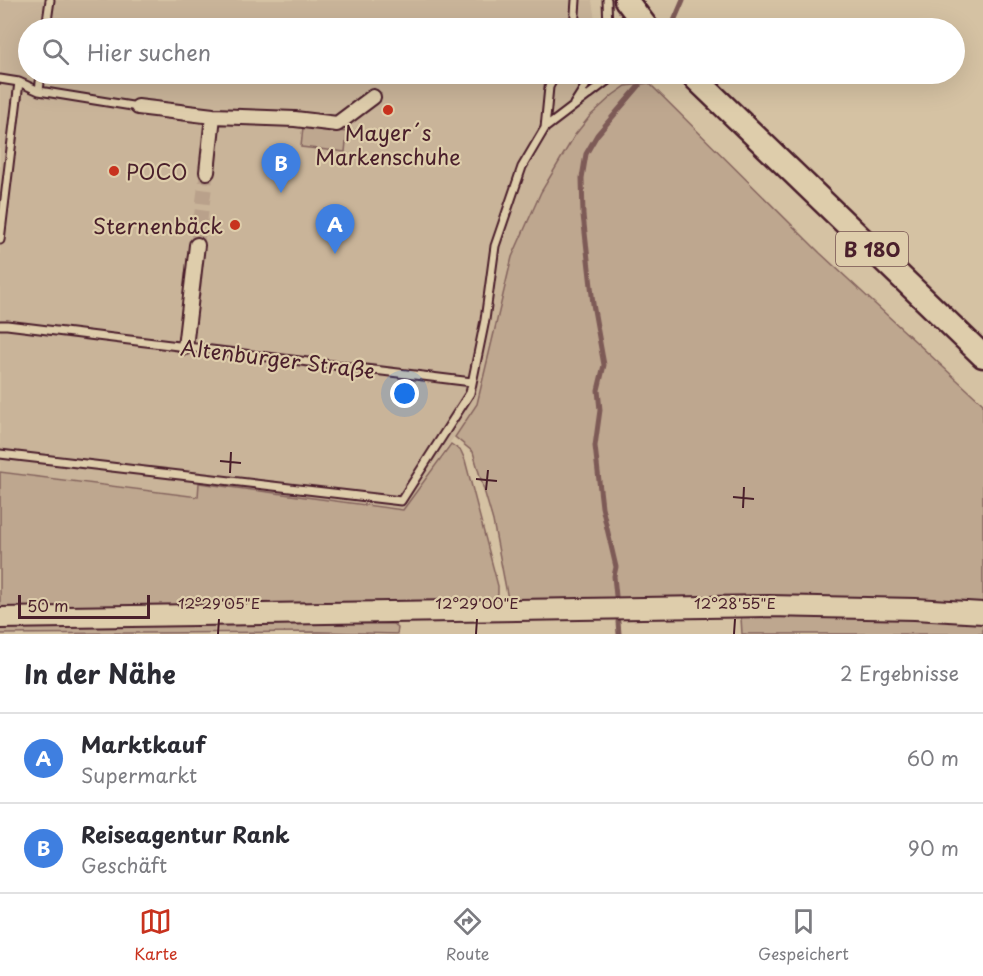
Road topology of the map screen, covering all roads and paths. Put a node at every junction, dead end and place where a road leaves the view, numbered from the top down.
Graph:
1 (50, 0) edge
2 (576, 0) edge
3 (607, 0) edge
4 (626, 0) edge
5 (47, 18) edge
6 (575, 18) edge
7 (608, 18) edge
8 (640, 18) edge
9 (0, 79) edge
10 (18, 82) edge
11 (19, 84) edge
12 (23, 84) edge
13 (40, 84) edge
14 (551, 84) edge
15 (588, 84) edge
16 (603, 84) edge
17 (701, 84) edge
18 (39, 91) junction
19 (374, 97) dead end
20 (138, 107) joint
21 (572, 108) junction
22 (213, 116) junction
23 (545, 128) junction
24 (207, 172) tunnel mouth
25 (0, 240) edge
26 (197, 245) tunnel mouth
27 (0, 325) edge
28 (185, 346) junction
29 (983, 356) edge
30 (472, 382) junction
31 (0, 454) edge
32 (983, 614) edge
33 (0, 618) edge

1 - 5 lane
2 - 6 lane
3 - 7 lane
4 - 8 main road
9 - 10 lane
11 - 25 lane
12 - 18 lane
13 - 18 lane
14 - 23 lane
15 - 21 lane
16 - 21 lane
17 - 29 main road, B 180
18 - 20 lane
19 - 22 street
20 - 22 street
21 - 23 lane
22 - 24 street
23 - 30 lane
26 - 28 street
27 - 28 lane, Altenburger Straße
28 - 30 lane, Altenburger Straße
30 - 31 lane
32 - 33 street

